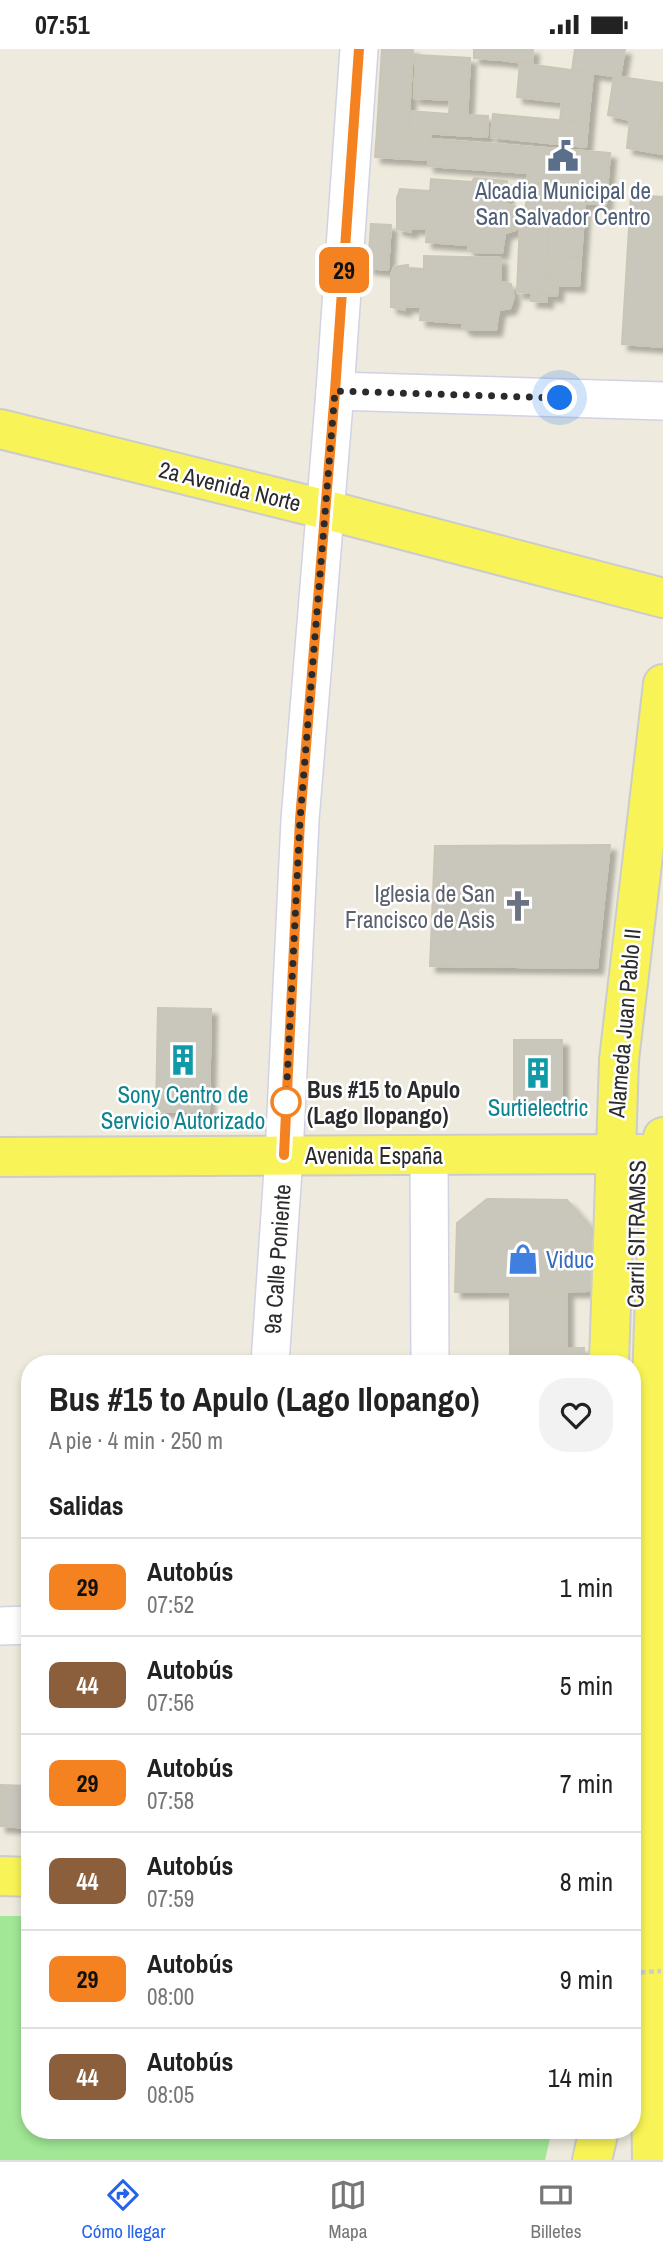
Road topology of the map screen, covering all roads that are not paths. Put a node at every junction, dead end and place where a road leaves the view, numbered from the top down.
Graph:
1 (359, 49) edge
2 (335, 391) junction
3 (663, 401) edge
4 (0, 429) edge
5 (323, 509) junction
6 (663, 598) edge
7 (663, 684) edge
8 (663, 886) edge
9 (648, 1150) edge
10 (284, 1155) junction
11 (429, 1155) junction
12 (0, 1157) edge
13 (271, 1355) edge
14 (430, 1355) edge
15 (610, 1355) edge
16 (636, 1355) edge
17 (647, 1617) edge
18 (21, 1625) edge
19 (0, 1626) edge
20 (0, 1876) edge
21 (21, 1877) edge
22 (647, 1891) edge
23 (576, 2139) edge
24 (597, 2139) edge
25 (630, 2139) edge
26 (571, 2160) edge
27 (592, 2160) edge
28 (630, 2160) edge
29 (652, 2160) edge

1 - 2 street, 9a Calle Poniente
2 - 3 street
2 - 5 street, 9a Calle Poniente
4 - 5 main road, 2a Avenida Norte
5 - 6 main road, 2a Avenida Norte
5 - 10 street, 9a Calle Poniente
7 - 9 main road, Alameda Juan Pablo II
8 - 9 main road, Carril SITRAMSS
9 - 11 main road, Avenida España
9 - 15 main road, Alameda Juan Pablo II
9 - 16 main road, Carril SITRAMSS
9 - 17 main road, Alameda Juan Pablo II
10 - 11 main road, Avenida España
10 - 12 main road, Avenida España
10 - 13 street, 9a Calle Poniente
11 - 14 street
17 - 22 main road, Alameda Juan Pablo II
18 - 19 street
20 - 21 main road
22 - 29 main road, Alameda Juan Pablo II
23 - 26 main road
24 - 27 main road
25 - 28 main road

